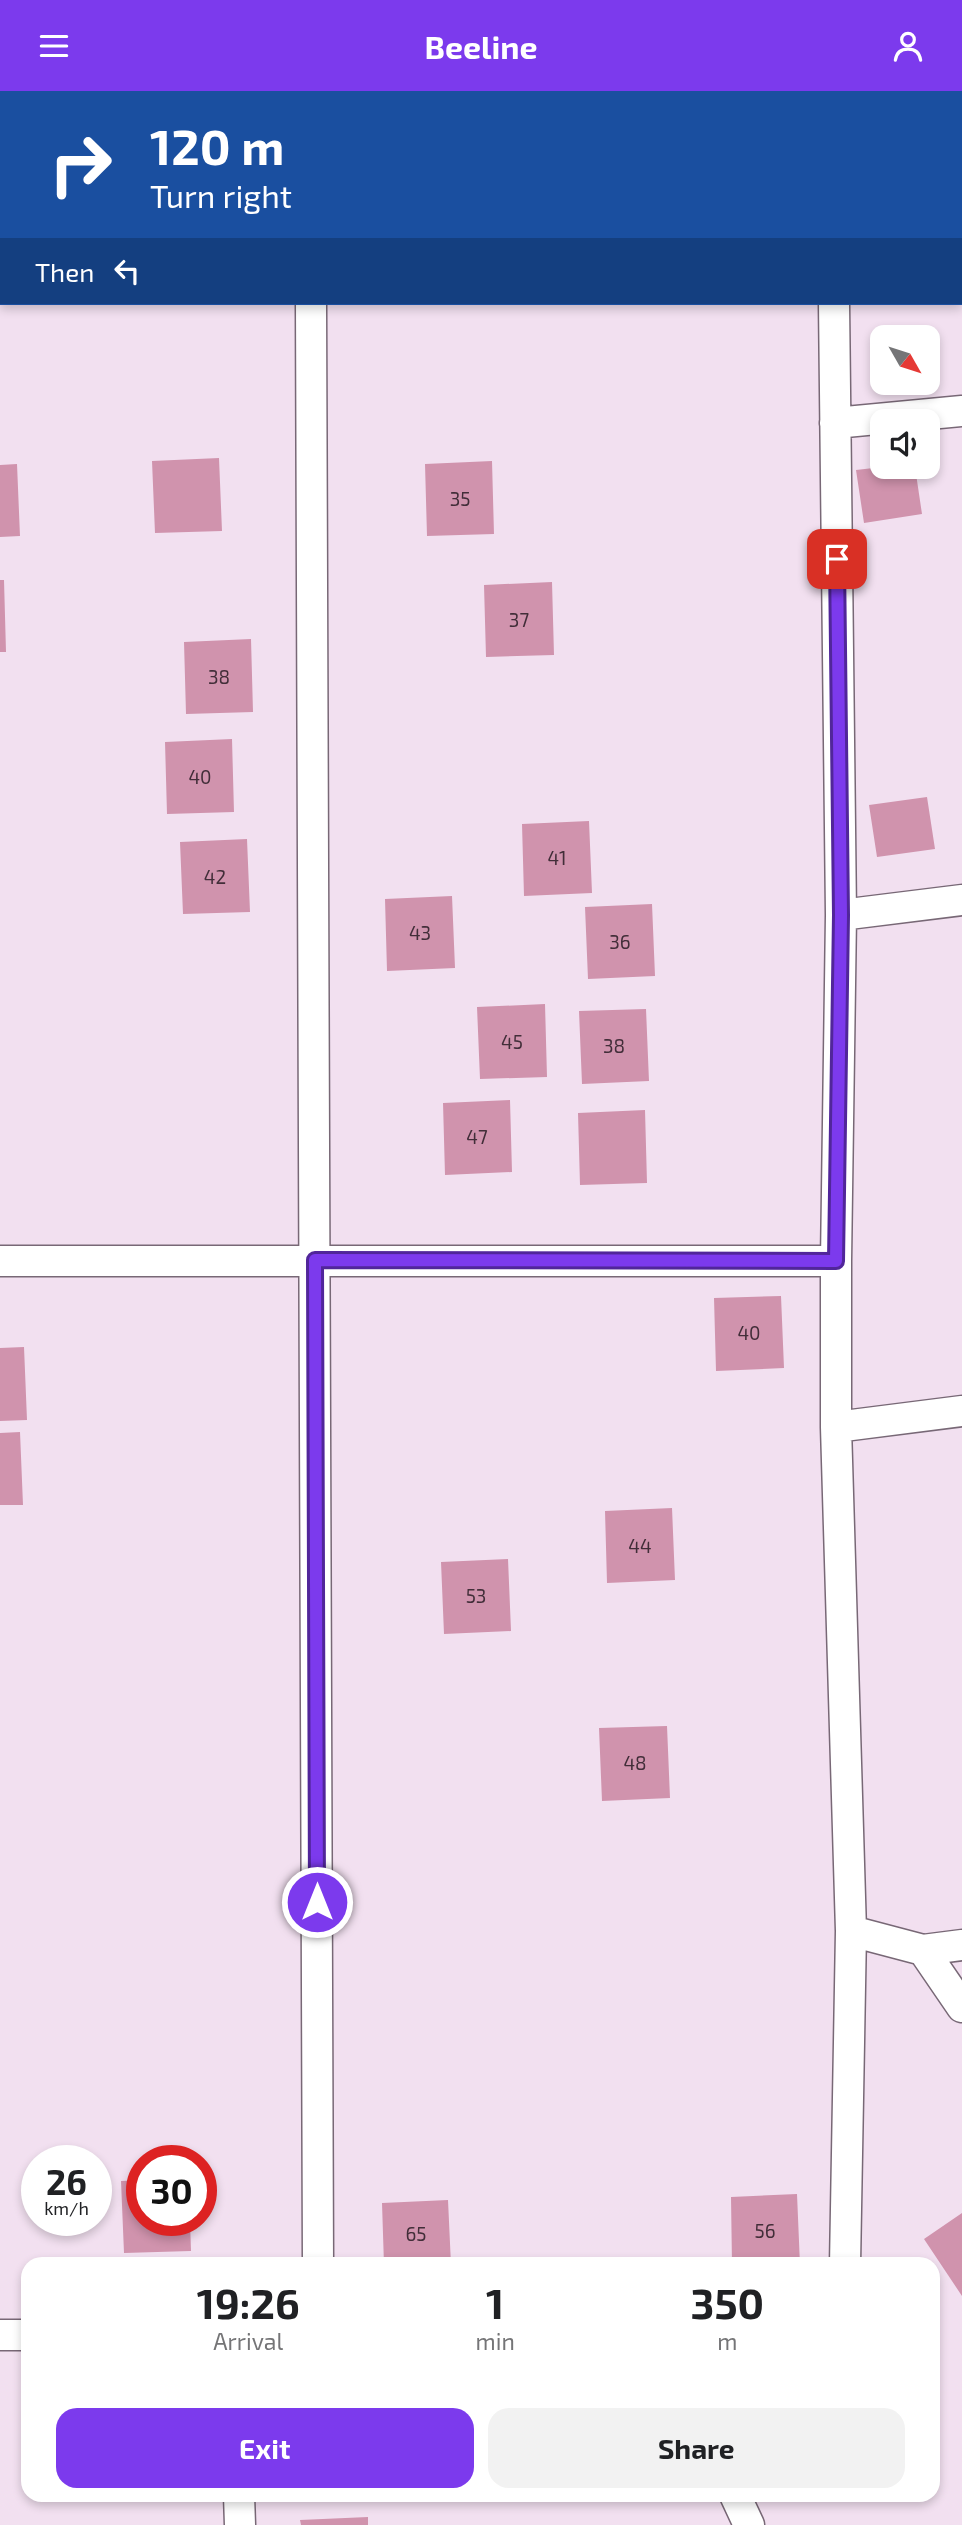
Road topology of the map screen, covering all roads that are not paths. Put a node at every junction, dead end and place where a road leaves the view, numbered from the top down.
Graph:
1 (312, 305) edge
2 (834, 305) edge
3 (962, 411) edge
4 (835, 423) junction
5 (962, 900) edge
6 (841, 915) junction
7 (315, 1260) junction
8 (0, 1261) edge
9 (836, 1261) junction
10 (962, 1412) edge
11 (836, 1427) junction
12 (851, 1931) junction
13 (962, 1945) edge
14 (923, 1950) junction
15 (962, 2007) edge
16 (318, 2257) edge
17 (845, 2257) edge
18 (0, 2335) edge
19 (21, 2335) edge
20 (239, 2502) edge
21 (738, 2502) edge
22 (240, 2525) edge
23 (748, 2525) edge

1 - 7 street
2 - 4 street
3 - 4 street
4 - 6 street
5 - 6 street
6 - 9 street
7 - 8 street
7 - 9 street
7 - 16 street
9 - 11 street
10 - 11 street
11 - 12 street
12 - 14 street
12 - 17 street
13 - 14 street
14 - 15 street
18 - 19 street
20 - 22 street
21 - 23 street

